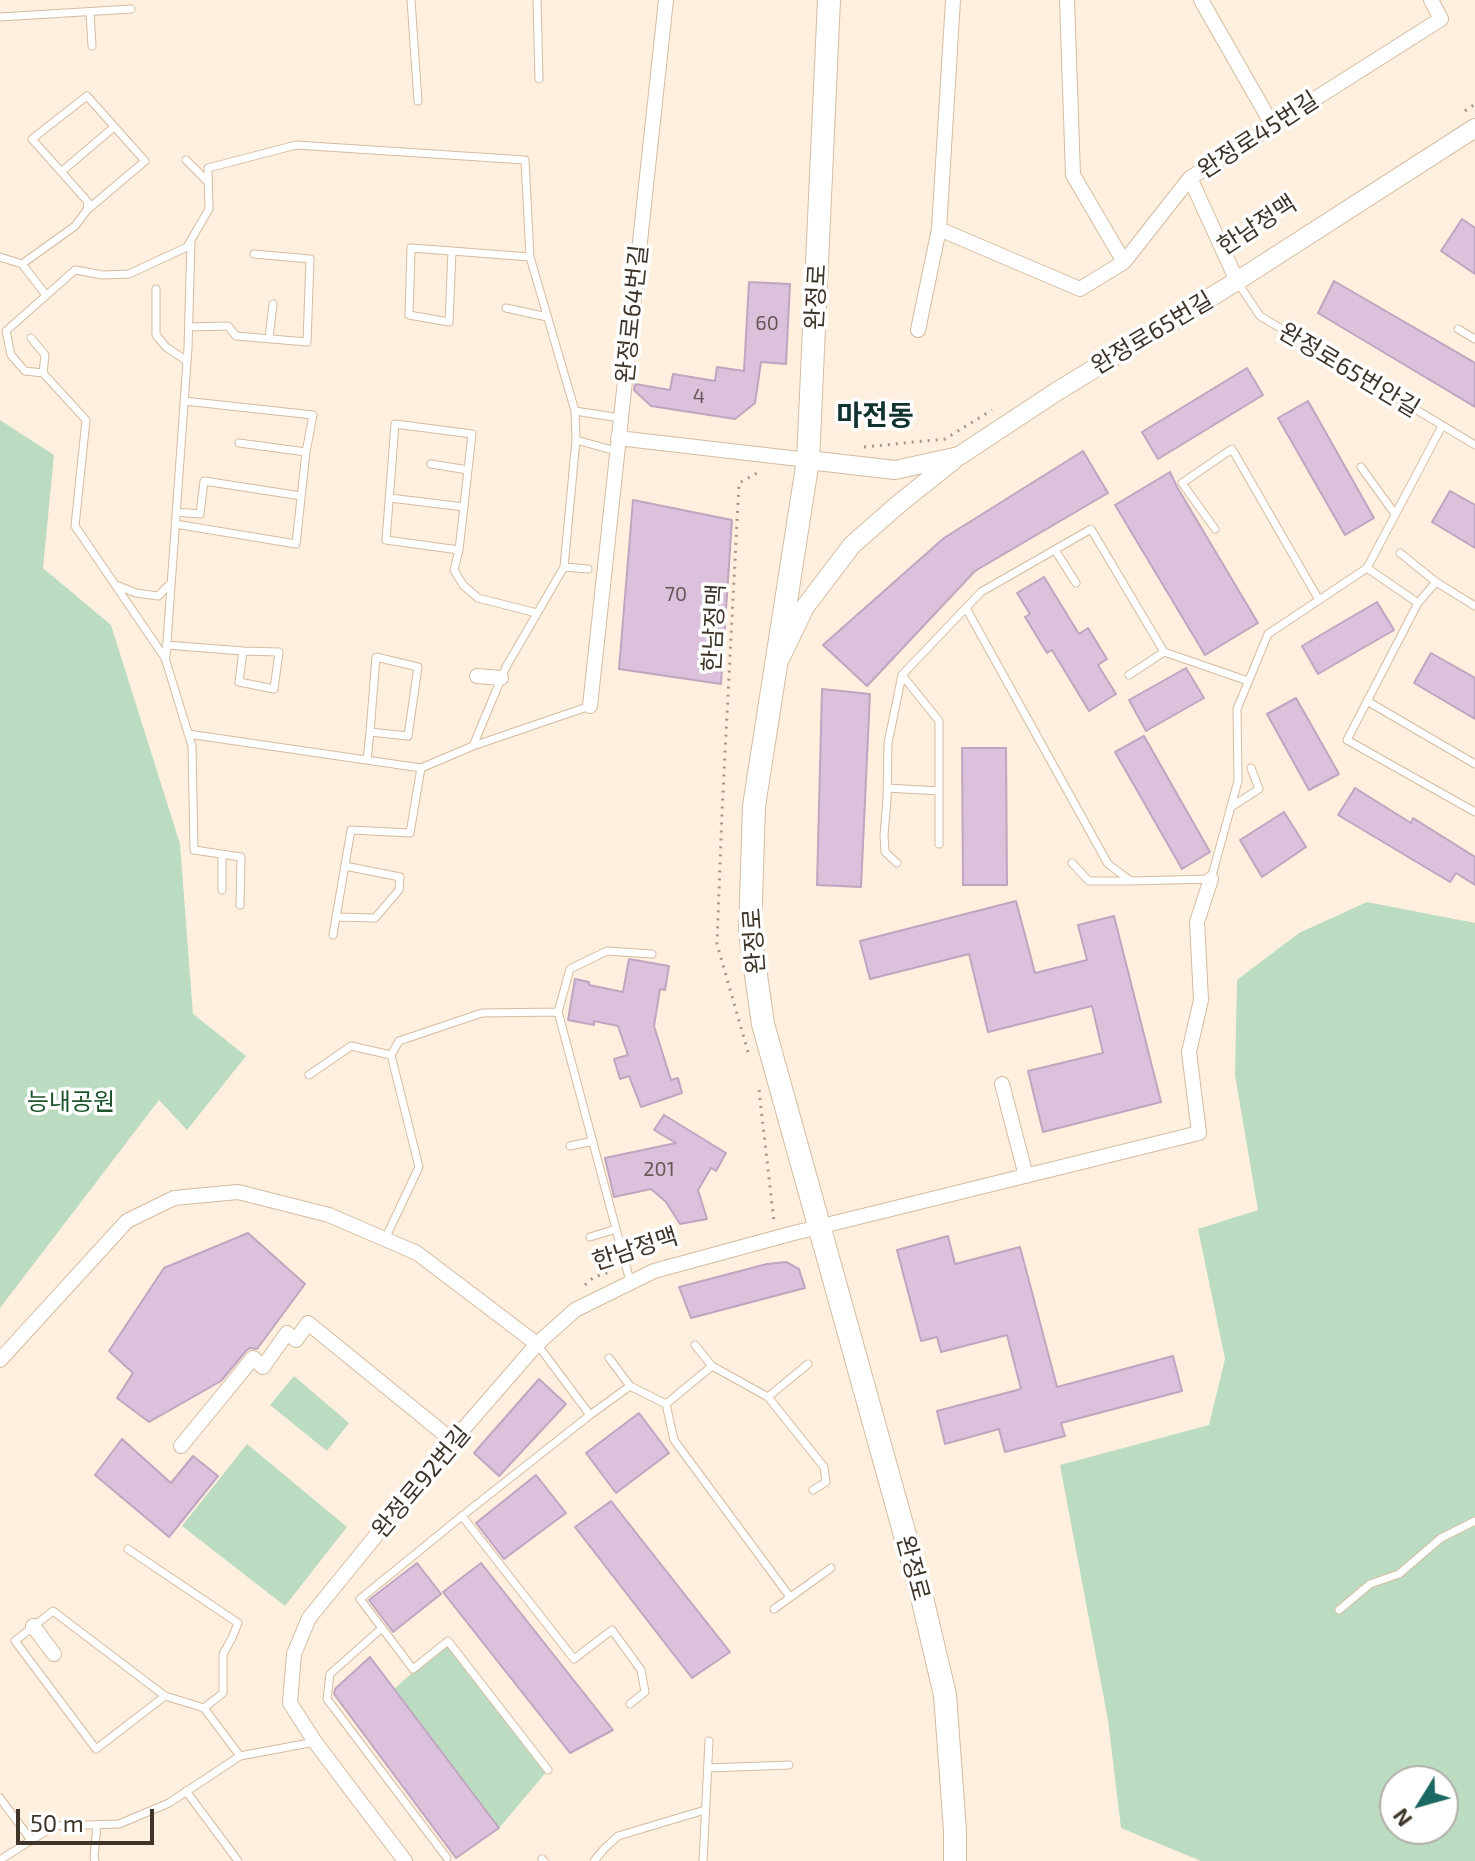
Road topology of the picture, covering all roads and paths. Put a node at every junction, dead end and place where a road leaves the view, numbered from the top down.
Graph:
1 (411, 0) edge
2 (537, 0) edge
3 (666, 0) edge
4 (829, 0) edge
5 (953, 0) edge
6 (1067, 0) edge
7 (1201, 0) edge
8 (1431, 0) edge
9 (131, 9) dead end
10 (90, 12) junction
11 (0, 17) edge
12 (92, 46) dead end
13 (539, 79) dead end
14 (418, 101) dead end
15 (1475, 104) edge
16 (1462, 113) dead end
17 (1273, 126) junction
18 (114, 127) junction
19 (1475, 128) edge
20 (186, 160) dead end
21 (61, 172) junction
22 (1190, 178) junction
23 (208, 182) junction
24 (87, 210) junction
25 (939, 229) junction
26 (191, 239) junction
27 (452, 251) junction
28 (254, 254) dead end
29 (0, 257) edge
30 (530, 257) junction
31 (1124, 262) junction
32 (22, 264) junction
33 (1237, 281) junction
34 (156, 289) dead end
35 (46, 295) junction
36 (273, 304) dead end
37 (506, 308) dead end
38 (547, 317) junction
39 (189, 327) junction
40 (1458, 329) dead end
41 (918, 330) dead end
42 (31, 338) dead end
43 (269, 338) junction
44 (1475, 339) edge
45 (187, 361) junction
46 (43, 373) junction
47 (184, 401) junction
48 (998, 406) dead end
49 (575, 411) junction
50 (620, 418) junction
51 (1442, 426) junction
52 (576, 440) junction
53 (239, 443) dead end
54 (617, 444) junction
55 (1475, 445) edge
56 (852, 448) dead end
57 (306, 452) junction
58 (959, 456) junction
59 (797, 459) junction
60 (431, 464) dead end
61 (1361, 467) dead end
62 (468, 470) junction
63 (301, 496) junction
64 (390, 498) junction
65 (464, 507) junction
66 (176, 512) junction
67 (1395, 514) junction
68 (175, 524) junction
69 (1215, 529) dead end
70 (459, 550) junction
71 (1055, 550) junction
72 (1400, 553) dead end
73 (564, 567) junction
74 (1367, 568) junction
75 (588, 569) dead end
76 (1436, 582) junction
77 (171, 583) junction
78 (1076, 583) dead end
79 (115, 585) junction
80 (1319, 600) junction
81 (1418, 603) junction
82 (1475, 606) edge
83 (966, 608) junction
84 (537, 613) junction
85 (166, 645) junction
86 (243, 651) junction
87 (1164, 652) junction
88 (165, 658) junction
89 (775, 669) junction
90 (902, 675) junction
91 (1129, 675) dead end
92 (477, 676) dead end
93 (501, 678) junction
94 (1248, 681) junction
95 (1367, 701) junction
96 (590, 706) joint
97 (370, 732) junction
98 (188, 734) junction
99 (473, 746) junction
100 (367, 760) junction
101 (1475, 764) edge
102 (421, 768) junction
103 (1251, 768) dead end
104 (887, 788) junction
105 (939, 791) junction
106 (1231, 807) junction
107 (1475, 812) edge
108 (939, 844) dead end
109 (222, 855) junction
110 (897, 863) dead end
111 (1072, 863) dead end
112 (345, 866) junction
113 (1211, 879) junction
114 (1131, 881) junction
115 (222, 890) dead end
116 (240, 905) dead end
117 (336, 917) junction
118 (333, 935) dead end
119 (652, 954) dead end
120 (558, 1012) junction
121 (391, 1055) junction
122 (751, 1063) dead end
123 (309, 1075) dead end
124 (755, 1078) dead end
125 (1002, 1084) dead end
126 (593, 1141) junction
127 (570, 1146) dead end
128 (1026, 1176) junction
129 (774, 1226) dead end
130 (819, 1227) junction
131 (616, 1229) junction
132 (590, 1237) dead end
133 (385, 1239) junction
134 (628, 1274) junction
135 (583, 1287) dead end
136 (537, 1344) junction
137 (695, 1345) dead end
138 (609, 1358) dead end
139 (0, 1360) edge
140 (808, 1364) dead end
141 (712, 1366) junction
142 (630, 1386) junction
143 (768, 1397) junction
144 (666, 1404) junction
145 (590, 1415) junction
146 (453, 1441) junction
147 (181, 1446) dead end
148 (813, 1490) dead end
149 (462, 1516) junction
150 (1475, 1521) edge
151 (128, 1549) dead end
152 (831, 1568) dead end
153 (790, 1597) junction
154 (774, 1609) dead end
155 (1339, 1610) dead end
156 (33, 1626) junction
157 (382, 1628) junction
158 (54, 1654) dead end
159 (165, 1696) junction
160 (630, 1704) dead end
161 (204, 1708) junction
162 (709, 1741) dead end
163 (315, 1742) junction
164 (240, 1756) junction
165 (789, 1765) dead end
166 (708, 1768) junction
167 (548, 1770) dead end
168 (186, 1791) junction
169 (0, 1798) edge
170 (705, 1810) junction
171 (97, 1825) junction
172 (31, 1840) junction
173 (447, 1858) dead end
174 (1, 1861) edge
175 (95, 1861) edge
176 (238, 1861) edge
177 (405, 1861) edge
178 (594, 1861) edge
179 (703, 1861) edge
180 (955, 1861) edge

1 - 14 lane
2 - 13 lane
3 - 50 street, 완정로64번길
4 - 59 main road, 완정로
5 - 25 street
6 - 31 street
7 - 17 street
8 - 17 street, 완정로45번길
9 - 10 lane
10 - 11 lane
10 - 12 lane
15 - 16 path
17 - 22 street, 완정로45번길
18 - 21 lane
18 - 21 lane
18 - 24 lane
19 - 33 street, 완정로65번길
20 - 23 lane
21 - 24 lane
22 - 31 street, 완정로45번길
22 - 33 street
23 - 26 lane
23 - 30 lane
24 - 32 lane
25 - 31 street, 완정로45번길
25 - 41 street
26 - 35 lane
26 - 39 lane
27 - 27 lane
27 - 30 lane
28 - 43 lane
29 - 32 lane
30 - 38 lane
32 - 35 lane
33 - 51 lane, 완정로65번안길
33 - 58 street, 완정로65번길
34 - 45 lane
35 - 46 lane
36 - 43 lane
37 - 38 lane
38 - 49 lane
39 - 43 lane
39 - 45 lane
40 - 44 lane
42 - 46 lane
45 - 47 lane
46 - 79 lane
47 - 57 lane
47 - 66 lane
48 - 56 path
49 - 50 lane
49 - 52 lane
50 - 54 street, 완정로64번길
51 - 55 lane, 완정로65번안길
51 - 67 lane
52 - 54 lane
52 - 73 lane
53 - 57 lane
54 - 59 street
54 - 96 street, 완정로64번길
57 - 63 lane
58 - 59 street, 완정로65번길
58 - 89 street
59 - 89 main road, 완정로
59 - 122 path, 한남정맥
60 - 62 lane
61 - 67 lane
62 - 64 lane
62 - 65 lane
63 - 66 lane
63 - 68 lane
64 - 65 lane
64 - 70 lane
65 - 70 lane
66 - 68 lane
67 - 74 lane
68 - 77 lane
69 - 80 lane
70 - 84 lane
71 - 78 lane
71 - 83 lane
71 - 87 lane
72 - 76 lane
73 - 75 lane
73 - 84 lane
74 - 80 lane
74 - 81 lane
76 - 81 lane
76 - 82 lane
77 - 79 lane
77 - 85 lane
79 - 88 lane
80 - 94 lane
81 - 95 lane
83 - 90 lane
83 - 114 lane
84 - 93 lane
85 - 86 lane
85 - 88 lane
86 - 86 lane
87 - 91 lane
87 - 94 lane
88 - 98 lane
89 - 130 main road, 완정로
90 - 104 lane
90 - 105 lane
92 - 93 street
93 - 99 lane
94 - 106 lane
95 - 101 lane
95 - 107 lane
96 - 99 lane
97 - 97 lane
97 - 100 lane
98 - 100 lane
98 - 109 lane
99 - 102 lane
100 - 102 lane
102 - 112 lane
103 - 106 lane
104 - 105 lane
104 - 110 lane
105 - 108 lane
106 - 113 lane
109 - 115 lane
109 - 116 lane
111 - 114 lane
112 - 117 lane
112 - 117 lane
113 - 114 lane
113 - 128 street, 완정로92번길
117 - 118 lane
119 - 120 lane
120 - 121 lane
120 - 126 lane
121 - 123 lane
121 - 133 lane
124 - 129 path
125 - 128 street
126 - 127 lane
126 - 131 lane
128 - 130 street, 완정로92번길
130 - 134 street, 완정로92번길
130 - 180 main road, 완정로
131 - 132 lane
131 - 134 lane
133 - 136 street
133 - 139 street
134 - 135 path, 한남정맥
134 - 136 street, 완정로92번길
136 - 145 lane
136 - 146 street, 완정로92번길
137 - 141 lane
138 - 142 lane
140 - 143 lane
141 - 143 lane
141 - 144 lane
142 - 144 lane
142 - 145 lane
143 - 148 lane
144 - 153 lane
145 - 149 lane
146 - 147 street
146 - 163 street, 완정로92번길
149 - 157 lane
149 - 160 lane
150 - 155 lane
151 - 161 lane
152 - 153 lane
153 - 154 lane
156 - 158 street
156 - 159 lane
156 - 159 lane
157 - 167 lane
157 - 173 lane
159 - 161 lane
161 - 164 lane
162 - 166 lane
163 - 164 lane
163 - 177 street, 완정로92번길
164 - 168 lane
165 - 166 lane
166 - 170 lane
168 - 171 lane
168 - 176 lane
169 - 172 lane
170 - 178 lane
170 - 179 lane
171 - 172 lane
171 - 175 lane
172 - 174 lane

